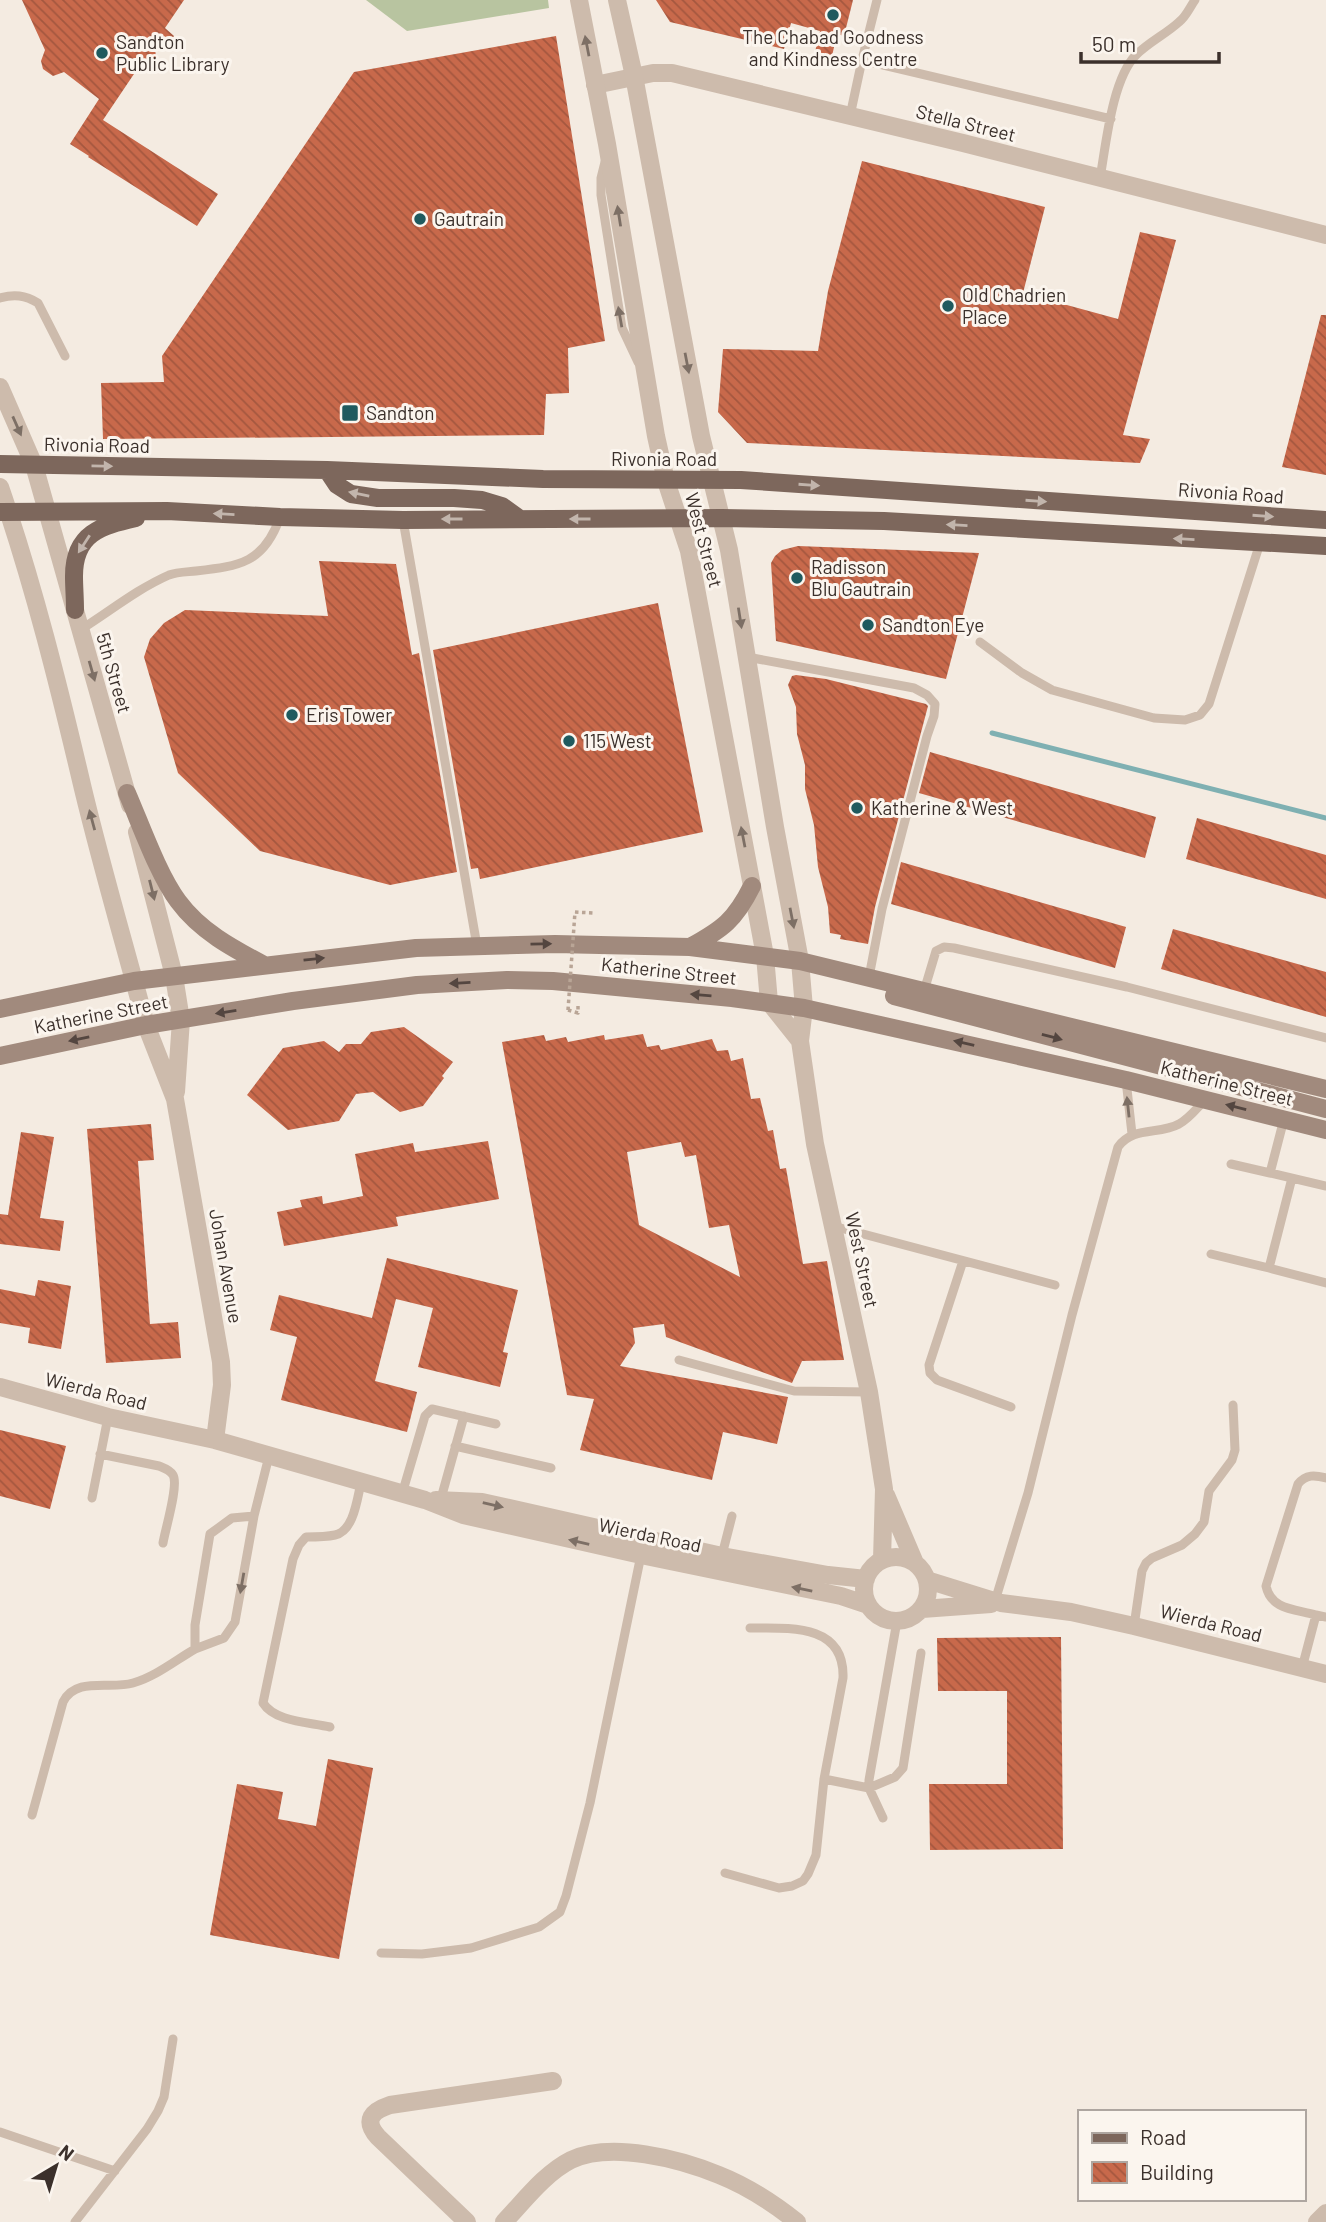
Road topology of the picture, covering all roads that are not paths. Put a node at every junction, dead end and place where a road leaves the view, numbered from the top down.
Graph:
1 (579, 0) edge
2 (617, 0) edge
3 (877, 0) edge
4 (1195, 0) edge
5 (862, 60) junction
6 (634, 76) junction
7 (595, 85) junction
8 (850, 116) junction
9 (1111, 118) junction
10 (1100, 178) junction
11 (1326, 235) edge
12 (0, 299) edge
13 (65, 356) dead end
14 (0, 387) edge
15 (0, 464) edge
16 (34, 465) junction
17 (327, 470) junction
18 (666, 481) junction
19 (712, 481) junction
20 (0, 487) edge
21 (48, 511) junction
22 (167, 511) junction
23 (4, 512) edge
24 (280, 517) junction
25 (722, 518) junction
26 (520, 519) junction
27 (678, 519) junction
28 (402, 520) junction
29 (1326, 520) edge
30 (1260, 543) junction
31 (1326, 546) edge
32 (75, 610) junction
33 (80, 630) junction
34 (980, 642) dead end
35 (747, 657) junction
36 (127, 793) junction
37 (752, 886) junction
38 (477, 946) junction
39 (690, 947) junction
40 (765, 956) junction
41 (800, 961) junction
42 (264, 965) junction
43 (174, 976) junction
44 (869, 977) junction
45 (134, 981) junction
46 (925, 991) junction
47 (769, 1002) junction
48 (804, 1008) junction
49 (0, 1009) edge
50 (181, 1020) junction
51 (146, 1025) junction
52 (1326, 1038) edge
53 (800, 1041) junction
54 (0, 1056) edge
55 (1126, 1080) junction
56 (1326, 1089) edge
57 (175, 1099) junction
58 (1206, 1100) junction
59 (1326, 1108) edge
60 (1284, 1119) junction
61 (1326, 1130) edge
62 (1132, 1133) junction
63 (1231, 1164) dead end
64 (1270, 1173) junction
65 (1292, 1178) junction
66 (1326, 1186) edge
67 (833, 1226) junction
68 (1211, 1254) dead end
69 (963, 1261) junction
70 (1269, 1268) junction
71 (1326, 1283) edge
72 (1055, 1285) dead end
73 (679, 1360) dead end
74 (0, 1387) edge
75 (869, 1392) junction
76 (1233, 1405) dead end
77 (1011, 1407) dead end
78 (464, 1416) junction
79 (108, 1418) junction
80 (496, 1424) dead end
81 (215, 1440) junction
82 (455, 1447) junction
83 (100, 1454) junction
84 (269, 1456) junction
85 (551, 1468) dead end
86 (1326, 1478) edge
87 (361, 1483) junction
88 (884, 1489) junction
89 (402, 1494) junction
90 (92, 1497) dead end
91 (435, 1502) junction
92 (254, 1516) junction
93 (732, 1516) dead end
94 (163, 1543) dead end
95 (643, 1546) junction
96 (882, 1560) junction
97 (720, 1563) junction
98 (915, 1563) junction
99 (866, 1579) junction
100 (927, 1580) junction
101 (998, 1602) junction
102 (868, 1605) junction
103 (922, 1609) junction
104 (1316, 1615) junction
105 (1326, 1617) edge
106 (897, 1621) junction
107 (1134, 1626) junction
108 (750, 1628) dead end
109 (195, 1649) junction
110 (921, 1653) dead end
111 (1302, 1668) junction
112 (1326, 1674) edge
113 (330, 1727) dead end
114 (824, 1779) junction
115 (869, 1788) junction
116 (32, 1815) dead end
117 (883, 1818) dead end
118 (724, 1873) dead end
119 (381, 1953) dead end
120 (173, 2039) dead end
121 (553, 2081) dead end
122 (0, 2132) edge
123 (115, 2171) junction
124 (1326, 2213) edge
125 (75, 2222) edge
126 (467, 2222) edge
127 (504, 2222) edge
128 (797, 2222) edge
129 (1317, 2222) edge

7 -> 1 street, West Street
2 - 6 street, West Street
3 - 5 lane
4 - 9 lane
5 - 8 lane
5 - 9 lane
6 - 7 street, Stella Street
6 - 8 street, Stella Street
6 -> 19 street, West Street
18 -> 7 street, West Street
8 - 10 street, Stella Street
9 - 10 lane
10 - 11 street, Stella Street
12 - 13 lane
14 -> 16 street, 5th Street
15 - 16 main road, Rivonia Road
16 -> 17 main road, Rivonia Road
16 - 21 street, 5th Street
17 - 18 main road, Rivonia Road
26 -> 17 main road
18 - 19 main road, Rivonia Road
18 - 27 street, West Street
19 - 25 street, West Street
19 -> 29 main road, Rivonia Road
20 - 23 street
21 - 22 main road
21 - 23 main road
21 - 32 street, 5th Street
24 -> 22 main road
22 -> 32 main road
45 -> 23 street
24 - 28 main road
24 - 33 lane
25 - 27 main road
30 -> 25 main road
25 -> 35 street, West Street
27 -> 26 main road
26 -> 28 main road
37 -> 27 street, West Street
28 - 38 lane
30 - 31 main road
30 - 34 lane
32 - 33 street, 5th Street
33 -> 36 street, 5th Street
35 -> 41 street, West Street
35 - 44 lane
36 - 42 main road
36 -> 43 street, 5th Street
37 - 39 main road
37 - 40 street, West Street
38 -> 39 main road, Katherine Street
42 -> 38 main road, Katherine Street
39 - 40 main road, Katherine Street
40 - 41 main road, Katherine Street
40 - 47 street, West Street
41 - 44 main road, Katherine Street
41 - 48 street, West Street
41 -> 59 main road
42 - 43 main road, Katherine Street
43 - 45 main road, Katherine Street
43 - 50 street, 5th Street
44 - 46 main road, Katherine Street
45 - 49 main road, Katherine Street
45 - 51 street, Johan Avenue
46 - 52 lane
46 - 56 main road, Katherine Street
47 - 48 main road, Katherine Street
47 -> 50 main road, Katherine Street
47 - 53 street
48 - 53 street, West Street
55 -> 48 main road, Katherine Street
50 - 51 main road, Katherine Street
50 - 57 street, Johan Avenue
51 -> 54 main road, Katherine Street
51 - 57 street, Johan Avenue
53 - 67 street, West Street
55 - 58 main road, Katherine Street
62 -> 55 lane
57 - 81 street, Johan Avenue
60 -> 58 main road, Katherine Street
58 - 62 lane
60 - 61 main road, Katherine Street
60 - 64 lane
62 - 101 lane
63 - 64 lane
64 - 65 lane
65 - 66 lane
65 - 70 lane
67 - 69 lane
67 - 75 street, West Street
68 - 70 lane
69 - 72 lane
69 - 77 lane
70 - 71 lane
73 - 75 lane
74 - 79 street, Wierda Road
75 - 88 street, West Street
76 - 107 lane
78 - 80 lane
78 - 82 lane
78 - 89 lane
79 - 81 street, Wierda Road
79 - 83 lane
81 - 84 street, Wierda Road
82 - 85 lane
82 - 91 lane
83 - 90 lane
83 - 94 lane
84 - 87 street, Wierda Road
84 - 92 lane
86 - 104 lane
87 - 89 street, Wierda Road
87 - 113 lane
88 - 96 street, West Street
88 - 98 street, West Street
89 - 91 street, Wierda Road
91 - 95 street, Wierda Road
92 -> 109 lane
92 - 109 lane
93 - 97 lane
95 - 97 street, Wierda Road
95 - 119 lane
96 - 98 street
96 - 99 street
97 - 99 street, Wierda Road
102 -> 97 street, Wierda Road
98 - 100 street
99 - 102 street
100 - 101 street, Wierda Road
100 - 103 street
101 - 103 street, Wierda Road
101 - 107 street, Wierda Road
102 - 106 street
103 - 106 street
104 - 105 lane
104 - 111 lane
106 - 115 lane
107 - 111 street, Wierda Road
108 - 114 lane
109 - 116 lane
110 - 115 lane
111 - 112 street, Wierda Road
114 - 115 lane
114 - 118 lane
115 - 117 lane
120 - 123 lane
121 - 126 street
122 - 123 lane
123 - 125 lane
124 - 129 street
127 - 128 street

